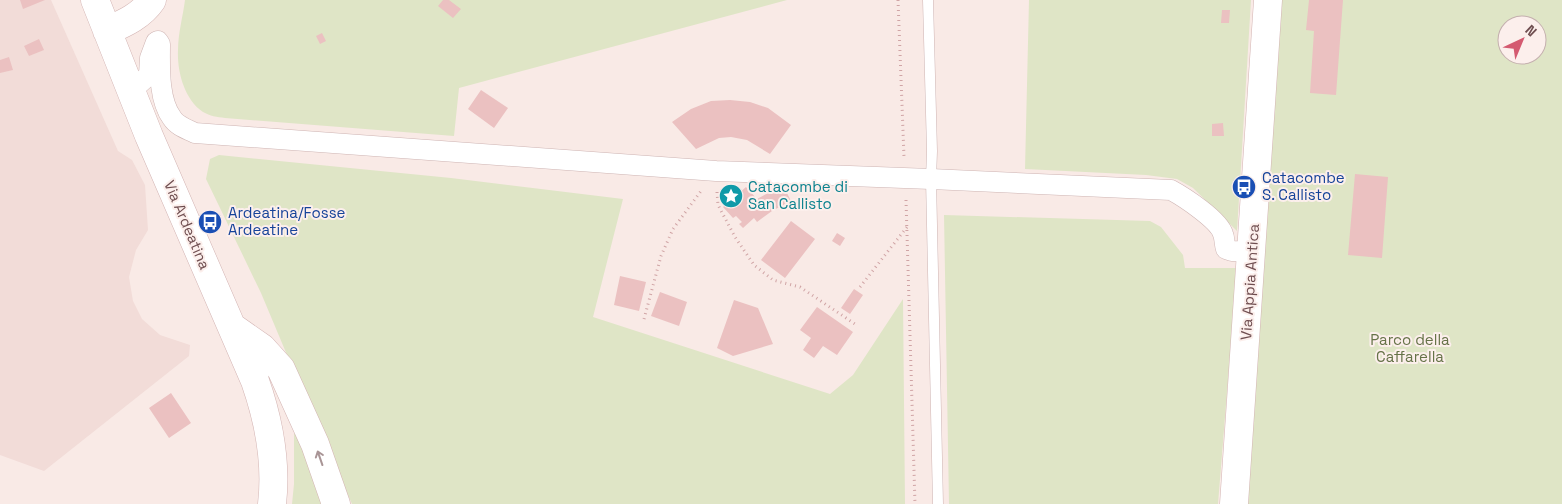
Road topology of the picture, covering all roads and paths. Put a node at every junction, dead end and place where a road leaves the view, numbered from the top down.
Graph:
1 (95, 0) edge
2 (152, 0) edge
3 (898, 0) edge
4 (928, 0) edge
5 (1268, 0) edge
6 (107, 31) junction
7 (131, 91) junction
8 (716, 171) junction
9 (905, 178) junction
10 (931, 178) junction
11 (907, 227) junction
12 (1252, 252) junction
13 (860, 288) dead end
14 (644, 319) dead end
15 (855, 324) dead end
16 (232, 327) junction
17 (272, 504) edge
18 (336, 504) edge
19 (915, 504) edge
20 (938, 504) edge
21 (1234, 504) edge

1 - 6 main road, Via Ardeatina
2 - 6 main road
3 - 9 path
4 - 10 lane
5 - 12 main road, Via Appia Antica
6 - 7 main road, Via Ardeatina
7 - 8 street
7 - 16 main road, Via Ardeatina
8 - 9 street
8 - 14 path
8 - 15 path
9 - 10 street
9 - 11 path
10 - 12 street
10 - 20 lane
11 - 13 path
11 - 19 path
12 - 21 main road, Via Appia Antica
16 - 17 main road, Via Ardeatina
18 -> 16 main road

